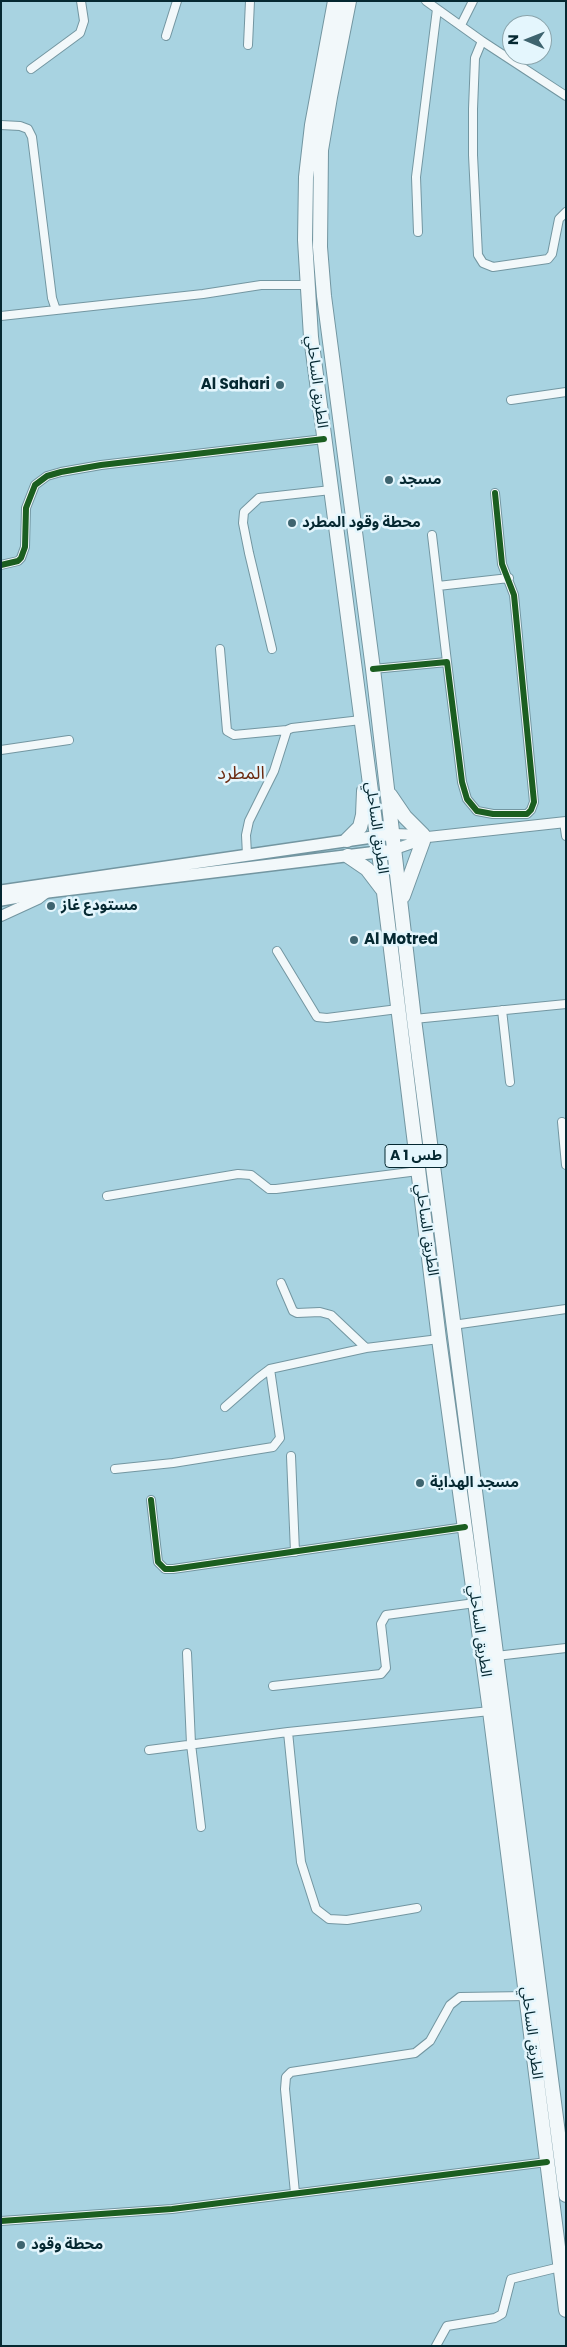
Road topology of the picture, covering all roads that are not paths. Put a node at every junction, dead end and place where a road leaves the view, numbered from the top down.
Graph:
1 (81, 1) edge
2 (177, 1) edge
3 (250, 1) edge
4 (335, 1) edge
5 (349, 1) edge
6 (426, 1) edge
7 (473, 1) edge
8 (437, 8) junction
9 (461, 25) junction
10 (166, 36) dead end
11 (482, 41) junction
12 (248, 45) dead end
13 (31, 69) dead end
14 (566, 96) edge
15 (1, 126) edge
16 (566, 212) edge
17 (418, 232) dead end
18 (306, 284) junction
19 (56, 310) junction
20 (1, 316) edge
21 (566, 392) edge
22 (511, 400) dead end
23 (324, 439) junction
24 (331, 490) junction
25 (495, 493) dead end
26 (432, 535) dead end
27 (1, 565) edge
28 (509, 578) junction
29 (438, 586) junction
30 (220, 649) dead end
31 (272, 649) dead end
32 (447, 662) junction
33 (373, 669) junction
34 (361, 720) junction
35 (287, 730) junction
36 (69, 740) dead end
37 (1, 750) edge
38 (369, 776) junction
39 (389, 794) junction
40 (565, 822) edge
41 (393, 834) junction
42 (377, 836) junction
43 (566, 836) edge
44 (425, 837) junction
45 (347, 840) junction
46 (395, 849) junction
47 (380, 852) junction
48 (247, 855) junction
49 (348, 856) junction
50 (384, 890) junction
51 (48, 892) junction
52 (1, 894) edge
53 (402, 901) junction
54 (1, 916) edge
55 (277, 950) dead end
56 (566, 1004) edge
57 (398, 1009) junction
58 (502, 1010) junction
59 (414, 1019) junction
60 (510, 1082) dead end
61 (562, 1122) dead end
62 (566, 1165) edge
63 (418, 1171) junction
64 (107, 1196) dead end
65 (282, 1283) dead end
66 (566, 1309) edge
67 (453, 1325) junction
68 (440, 1339) junction
69 (366, 1348) junction
70 (270, 1369) junction
71 (225, 1407) dead end
72 (291, 1456) dead end
73 (115, 1469) dead end
74 (151, 1500) dead end
75 (465, 1527) junction
76 (295, 1552) junction
77 (475, 1603) junction
78 (566, 1648) edge
79 (187, 1653) dead end
80 (496, 1656) junction
81 (273, 1686) dead end
82 (490, 1711) junction
83 (288, 1732) junction
84 (191, 1744) junction
85 (149, 1750) dead end
86 (201, 1827) dead end
87 (417, 1908) dead end
88 (527, 1996) junction
89 (558, 2160) edge
90 (295, 2193) junction
91 (566, 2195) edge
92 (1, 2221) edge
93 (560, 2267) junction
94 (564, 2289) edge
95 (566, 2310) edge
96 (436, 2346) edge

1 - 13 street
2 - 10 street
3 - 12 street
4 - 18 highway, الطريق الساحلي / A 1 طس
5 - 33 highway, الطريق الساحلي / A 1 طس
6 - 8 street
7 - 9 street
8 - 9 street
8 - 17 street
9 - 11 street
11 - 14 street
11 - 16 street
15 - 19 street
18 - 19 street
18 - 23 highway, الطريق الساحلي / A 1 طس
19 - 20 street
21 - 22 street
23 - 24 highway, الطريق الساحلي / A 1 طس
23 - 27 street
24 - 31 street
24 - 34 highway, الطريق الساحلي / A 1 طس
25 - 28 street
26 - 29 street
28 - 29 street
28 - 32 street
29 - 32 street
30 - 35 street
32 - 33 street
33 - 39 highway, الطريق الساحلي / A 1 طس
34 - 35 street
34 - 38 highway, الطريق الساحلي / A 1 طس
35 - 48 street
36 - 37 street
38 - 42 highway, الطريق الساحلي / A 1 طس
38 - 45 highway
39 - 41 highway, الطريق الساحلي / A 1 طس
39 - 44 highway
40 - 43 street
40 - 44 street
41 - 42 main road
41 - 44 street
41 - 46 highway, الطريق الساحلي / A 1 طس
42 - 45 main road
42 - 47 highway, الطريق الساحلي / A 1 طس
44 - 46 street
44 - 53 highway
45 - 48 main road
46 - 47 main road
46 - 53 highway, الطريق الساحلي / A 1 طس
47 - 49 main road
47 - 50 highway, الطريق الساحلي / A 1 طس
48 - 52 main road
49 - 50 highway
49 - 51 main road
50 - 57 highway, الطريق الساحلي / A 1 طس
51 - 52 main road
51 - 54 street
53 - 59 highway, الطريق الساحلي / A 1 طس
55 - 57 street
56 - 58 street
57 - 63 highway, الطريق الساحلي / A 1 طس
58 - 59 street
58 - 60 street
59 - 67 highway, الطريق الساحلي / A 1 طس
61 - 62 street
63 - 64 street
63 - 68 highway, الطريق الساحلي / A 1 طس
65 - 69 street
66 - 67 street
67 - 80 highway, الطريق الساحلي / A 1 طس
68 - 69 street
68 - 75 highway, الطريق الساحلي / A 1 طس
69 - 70 street
70 - 71 street
70 - 73 street
72 - 76 street
74 - 76 street
75 - 76 street
75 - 77 highway, الطريق الساحلي / A 1 طس
77 - 81 street
77 - 82 highway, الطريق الساحلي / A 1 طس
78 - 80 street
79 - 84 street
80 - 89 highway, الطريق الساحلي / A 1 طس
82 - 83 street
82 - 88 highway, الطريق الساحلي / A 1 طس
83 - 84 street
83 - 87 street
84 - 85 street
84 - 86 street
88 - 89 highway, الطريق الساحلي / A 1 طس
88 - 90 street
89 - 90 street
89 - 91 highway, الطريق الساحلي / A 1 طس
89 - 93 highway, الطريق الساحلي / A 1 طس
90 - 92 street
93 - 94 highway, الطريق الساحلي / A 1 طس
93 - 96 street
94 - 95 highway, الطريق الساحلي / A 1 طس

